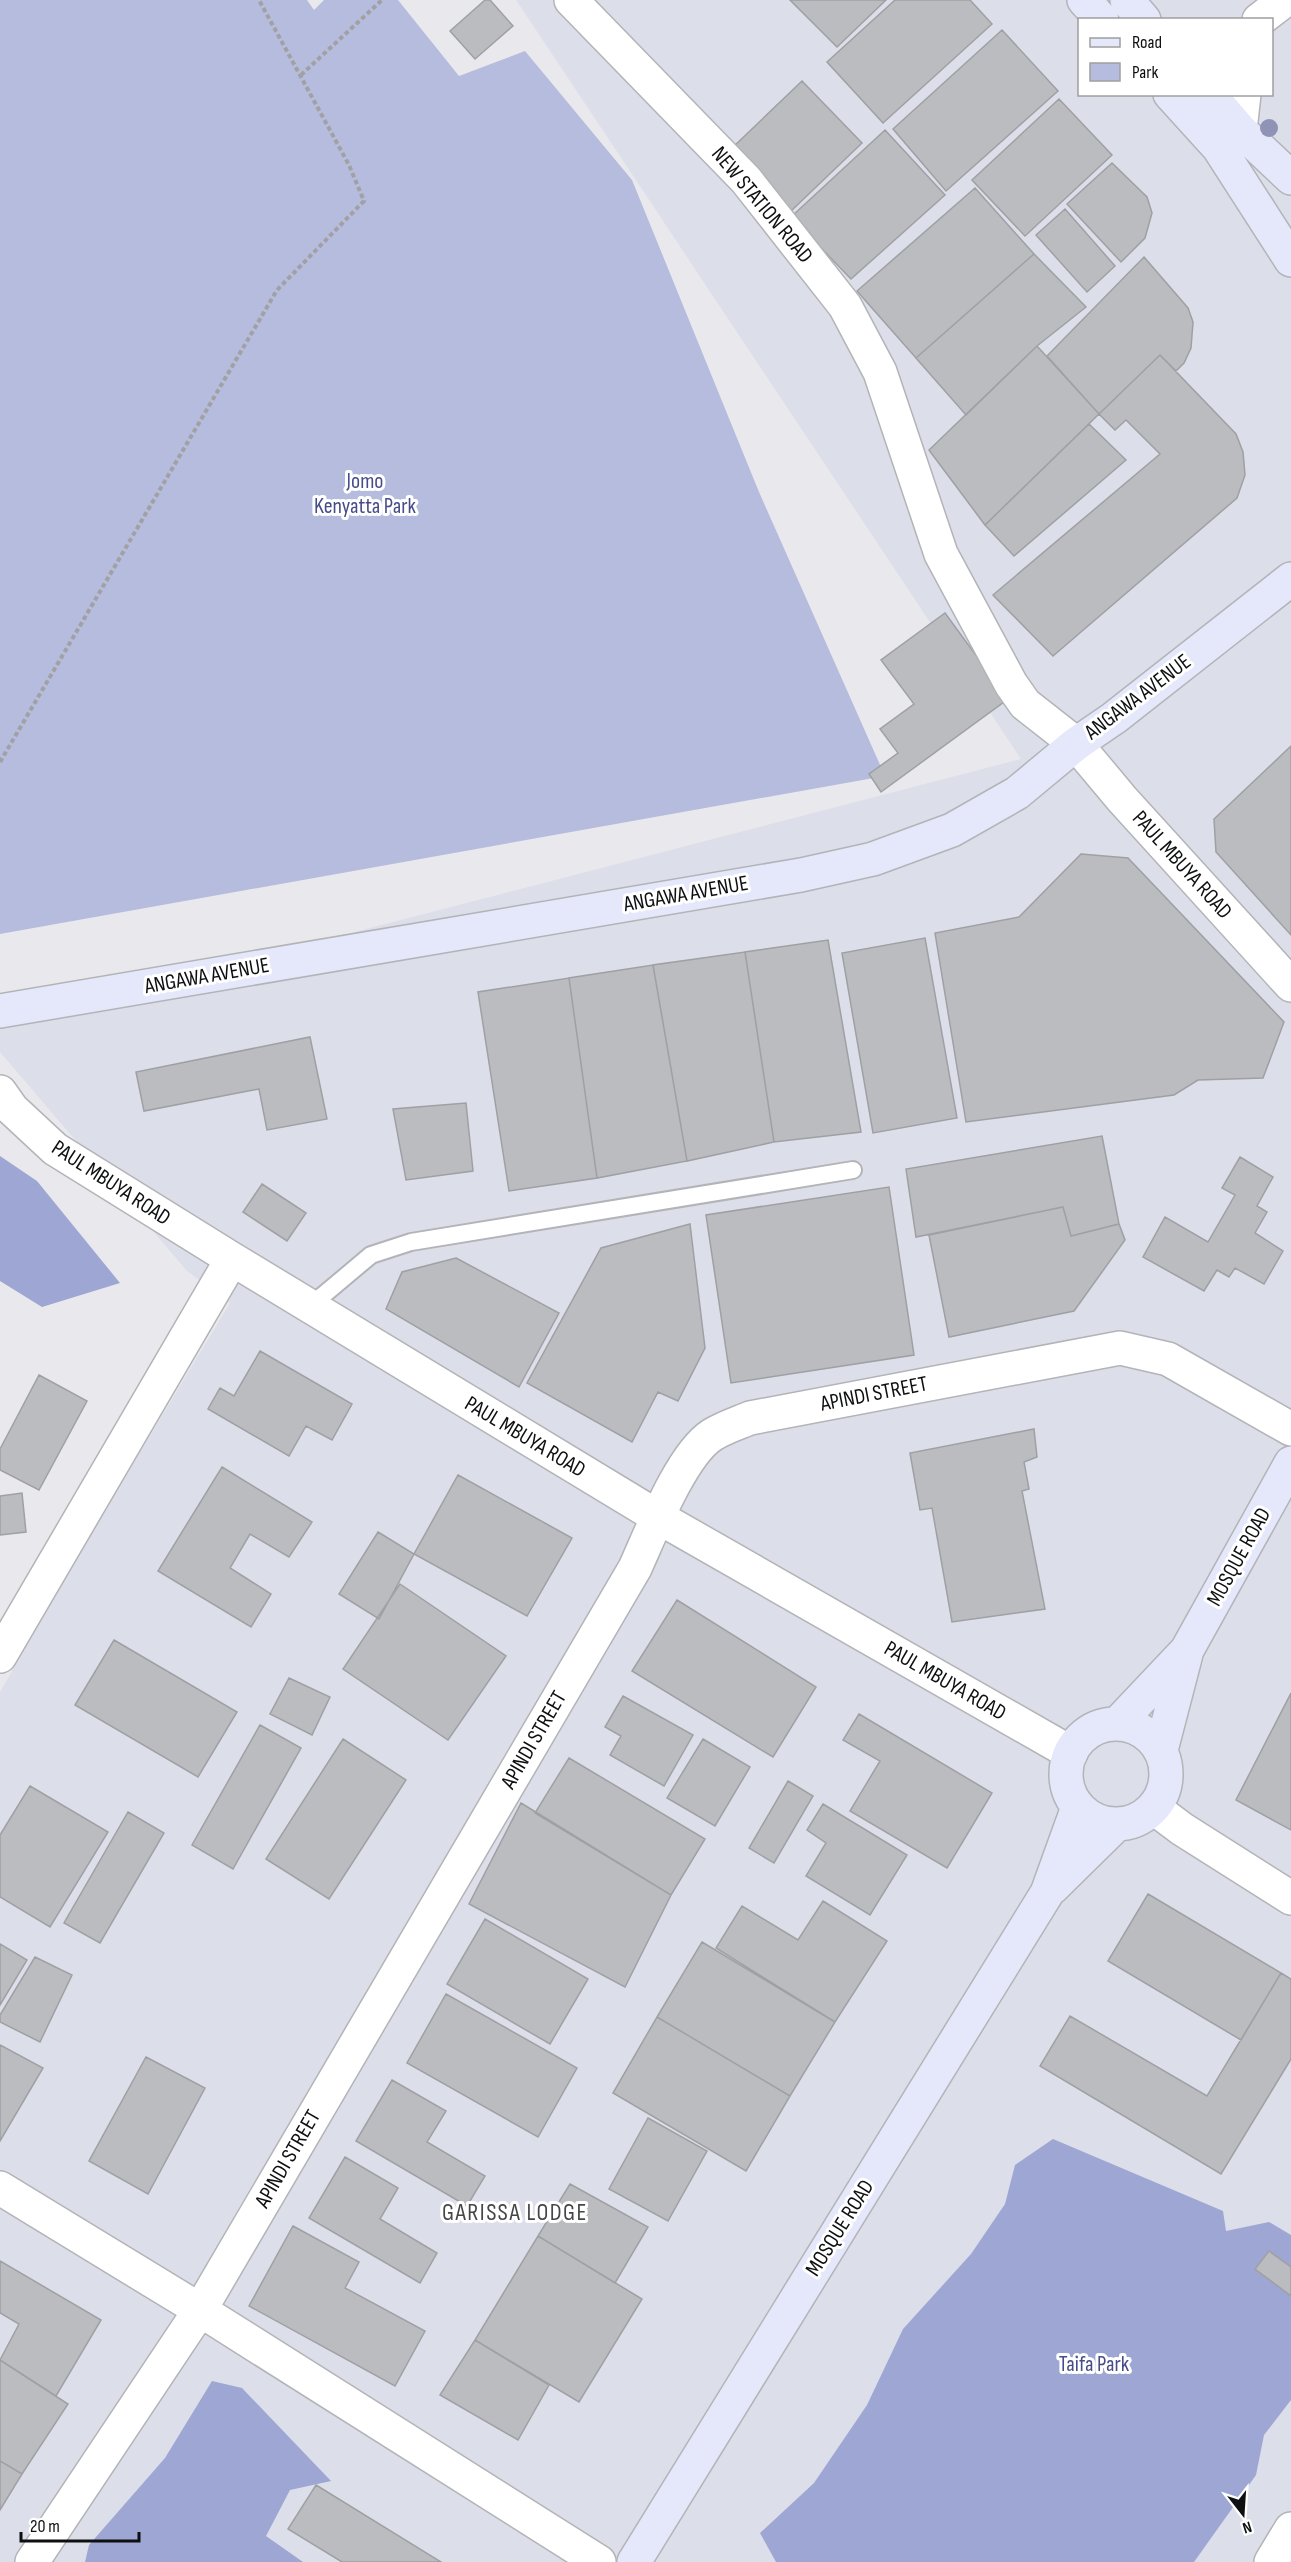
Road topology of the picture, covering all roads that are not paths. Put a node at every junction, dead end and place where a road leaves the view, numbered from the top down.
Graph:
1 (571, 0) edge
2 (1084, 0) edge
3 (1127, 0) edge
4 (1285, 0) edge
5 (1100, 18) edge
6 (1142, 18) edge
7 (1262, 18) edge
8 (1173, 96) edge
9 (1210, 96) edge
10 (1243, 96) edge
11 (1229, 139) junction
12 (1291, 178) edge
13 (1291, 260) edge
14 (1290, 577) edge
15 (1076, 744) junction
16 (1291, 985) edge
17 (0, 1011) edge
18 (0, 1092) edge
19 (854, 1170) dead end
20 (232, 1259) junction
21 (309, 1307) junction
22 (1291, 1429) edge
23 (1291, 1463) edge
24 (658, 1517) junction
25 (1187, 1650) junction
26 (0, 1656) edge
27 (1117, 1724) junction
28 (1161, 1750) junction
29 (1071, 1753) junction
30 (1078, 1807) junction
31 (1154, 1808) junction
32 (1116, 1825) junction
33 (1047, 1893) junction
34 (1291, 1898) edge
35 (0, 2188) edge
36 (200, 2310) junction
37 (1291, 2529) edge
38 (32, 2562) edge
39 (599, 2562) edge
40 (634, 2562) edge
41 (1271, 2562) edge

1 - 15 street, NEW STATION ROAD
2 - 5 main road
3 - 6 main road
4 - 7 street
8 - 11 main road
9 - 11 main road
10 - 11 street
11 - 12 main road
11 - 13 main road
14 - 15 main road, ANGAWA AVENUE
15 - 16 street, PAUL MBUYA ROAD
15 - 17 main road, ANGAWA AVENUE
18 - 20 street, PAUL MBUYA ROAD
19 - 21 lane
20 - 21 street, PAUL MBUYA ROAD
20 - 26 street
21 - 24 street, PAUL MBUYA ROAD
22 - 24 street, APINDI STREET
23 - 25 main road, MOSQUE ROAD
24 - 29 street, PAUL MBUYA ROAD
24 - 36 street, APINDI STREET
25 - 27 main road, MOSQUE ROAD
25 - 28 main road, MOSQUE ROAD
27 - 28 main road
27 - 29 main road
28 - 31 main road
29 - 30 main road
30 - 32 main road
30 - 33 main road, MOSQUE ROAD
31 - 32 main road
31 - 34 street
32 - 33 main road, MOSQUE ROAD
33 - 40 main road, MOSQUE ROAD
35 - 36 street
36 - 38 street, APINDI STREET
36 - 39 street
37 - 41 street

